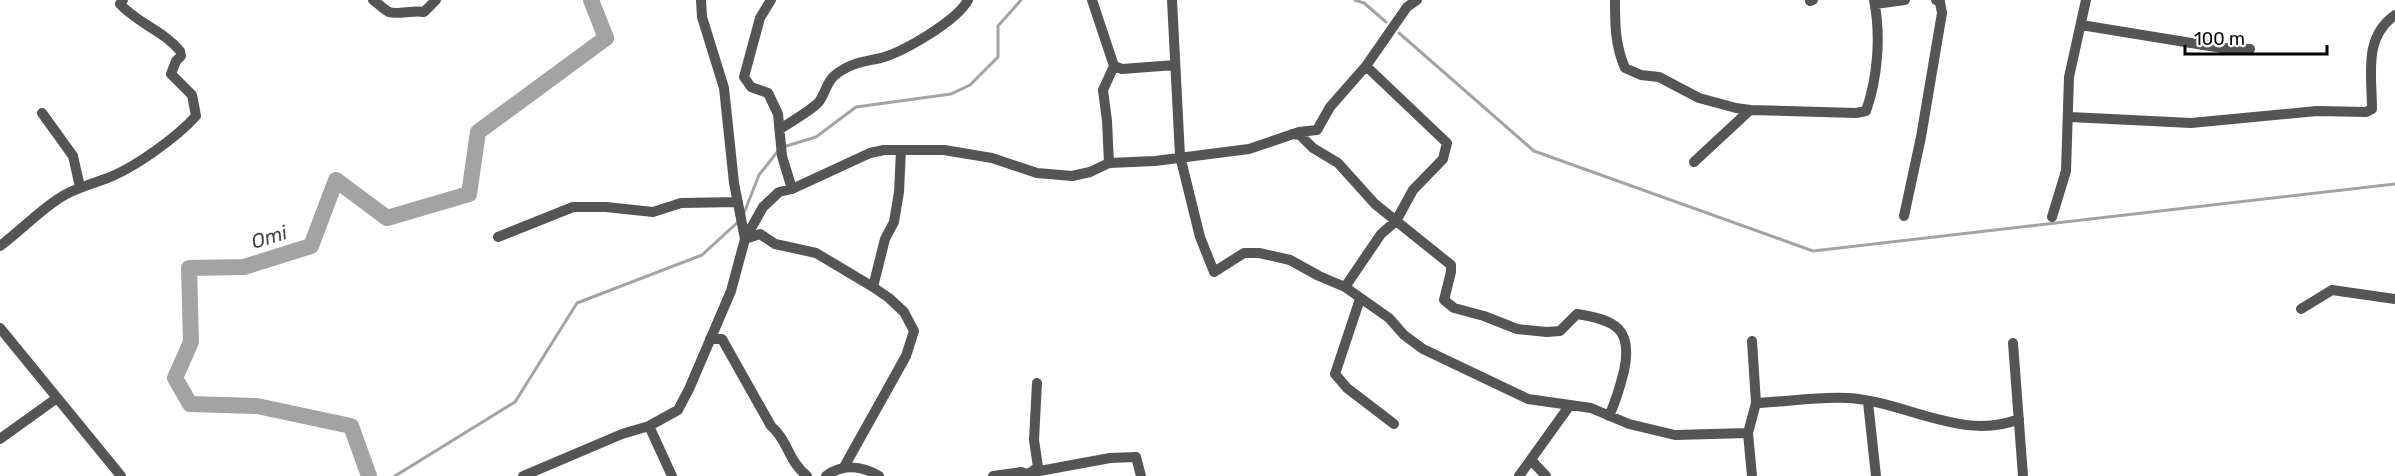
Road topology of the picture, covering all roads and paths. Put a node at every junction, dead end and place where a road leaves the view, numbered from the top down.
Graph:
1 (123, 0) edge
2 (372, 0) edge
3 (436, 0) edge
4 (701, 0) edge
5 (771, 0) edge
6 (968, 0) edge
7 (1092, 0) edge
8 (1172, 0) edge
9 (1417, 0) edge
10 (1614, 0) edge
11 (1905, 0) edge
12 (1936, 0) edge
13 (2086, 0) edge
14 (1875, 2) edge
15 (2395, 15) edge
16 (2081, 25) junction
17 (2250, 49) dead end
18 (1175, 65) junction
19 (1114, 66) junction
20 (1366, 66) junction
21 (1750, 110) junction
22 (42, 113) dead end
23 (2070, 117) junction
24 (780, 129) junction
25 (1291, 134) junction
26 (901, 150) junction
27 (1180, 156) junction
28 (1694, 162) dead end
29 (1109, 163) junction
30 (80, 187) junction
31 (792, 189) junction
32 (738, 202) junction
33 (1904, 216) dead end
34 (2052, 217) dead end
35 (1396, 221) junction
36 (498, 237) dead end
37 (745, 239) junction
38 (0, 246) edge
39 (873, 287) junction
40 (1345, 287) junction
41 (1360, 299) junction
42 (2395, 299) edge
43 (2301, 309) dead end
44 (0, 328) edge
45 (710, 339) junction
46 (1752, 341) dead end
47 (2013, 343) dead end
48 (1037, 383) dead end
49 (57, 398) junction
50 (1868, 402) junction
51 (1756, 404) junction
52 (1570, 405) junction
53 (1609, 416) junction
54 (2019, 419) junction
55 (1394, 424) dead end
56 (649, 426) junction
57 (1748, 433) junction
58 (0, 439) edge
59 (1531, 460) junction
60 (844, 467) junction
61 (1032, 474) edge
62 (121, 476) edge
63 (523, 476) edge
64 (672, 476) edge
65 (807, 476) edge
66 (826, 476) edge
67 (879, 476) edge
68 (993, 476) edge
69 (1141, 476) edge
70 (1519, 476) edge
71 (1546, 476) edge
72 (1752, 476) edge
73 (1876, 476) edge
74 (2023, 476) edge

1 - 30 street
2 - 3 street
4 - 32 street
5 - 24 street
6 - 24 street
7 - 19 street
8 - 18 street
9 - 20 street
10 - 21 street
11 - 14 street
12 - 33 street
13 - 16 street
14 - 21 street
15 - 23 street
16 - 17 street
16 - 23 street
18 - 19 street
18 - 27 street
19 - 29 street
20 - 25 street
20 - 35 street
21 - 28 street
22 - 30 street
23 - 34 street
24 - 31 street
25 - 27 street
25 - 35 street
26 - 29 street
26 - 31 street
26 - 39 street
27 - 29 street
27 - 40 street
30 - 38 street
31 - 37 street
32 - 36 street
32 - 37 street
35 - 40 street
35 - 53 street
37 - 39 street
37 - 45 street
39 - 60 street
40 - 41 street
41 - 52 street
41 - 55 street
42 - 43 street
44 - 49 street
45 - 56 street
45 - 65 street
46 - 51 street
47 - 54 street
48 - 61 street
49 - 58 street
49 - 62 street
50 - 51 street
50 - 54 street
50 - 73 street
51 - 57 street
52 - 53 street
52 - 59 street
53 - 57 street
54 - 74 street
56 - 63 street
56 - 64 street
57 - 72 street
59 - 70 street
59 - 71 street
60 - 66 street
60 - 67 street
61 - 68 street
61 - 69 street

